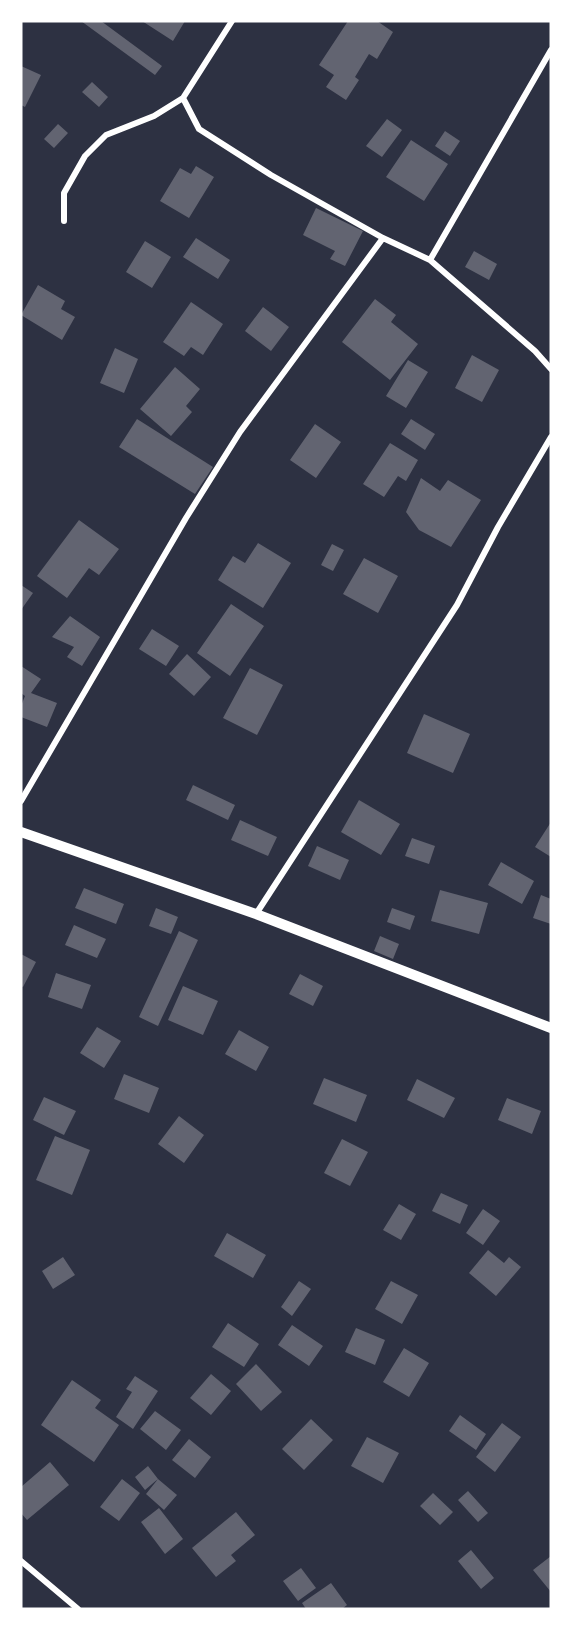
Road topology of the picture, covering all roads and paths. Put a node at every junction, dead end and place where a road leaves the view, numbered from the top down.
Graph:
1 (232, 21) edge
2 (551, 50) edge
3 (183, 98) junction
4 (64, 221) dead end
5 (383, 238) junction
6 (430, 260) junction
7 (551, 369) edge
8 (551, 437) edge
9 (21, 801) edge
10 (21, 832) edge
11 (256, 914) junction
12 (551, 1028) edge
13 (21, 1561) edge
14 (78, 1609) edge

1 - 3 street
2 - 6 street
3 - 4 street
3 - 5 street
5 - 6 street
5 - 9 street
6 - 7 street
8 - 11 street
10 - 11 street
11 - 12 street
13 - 14 street

